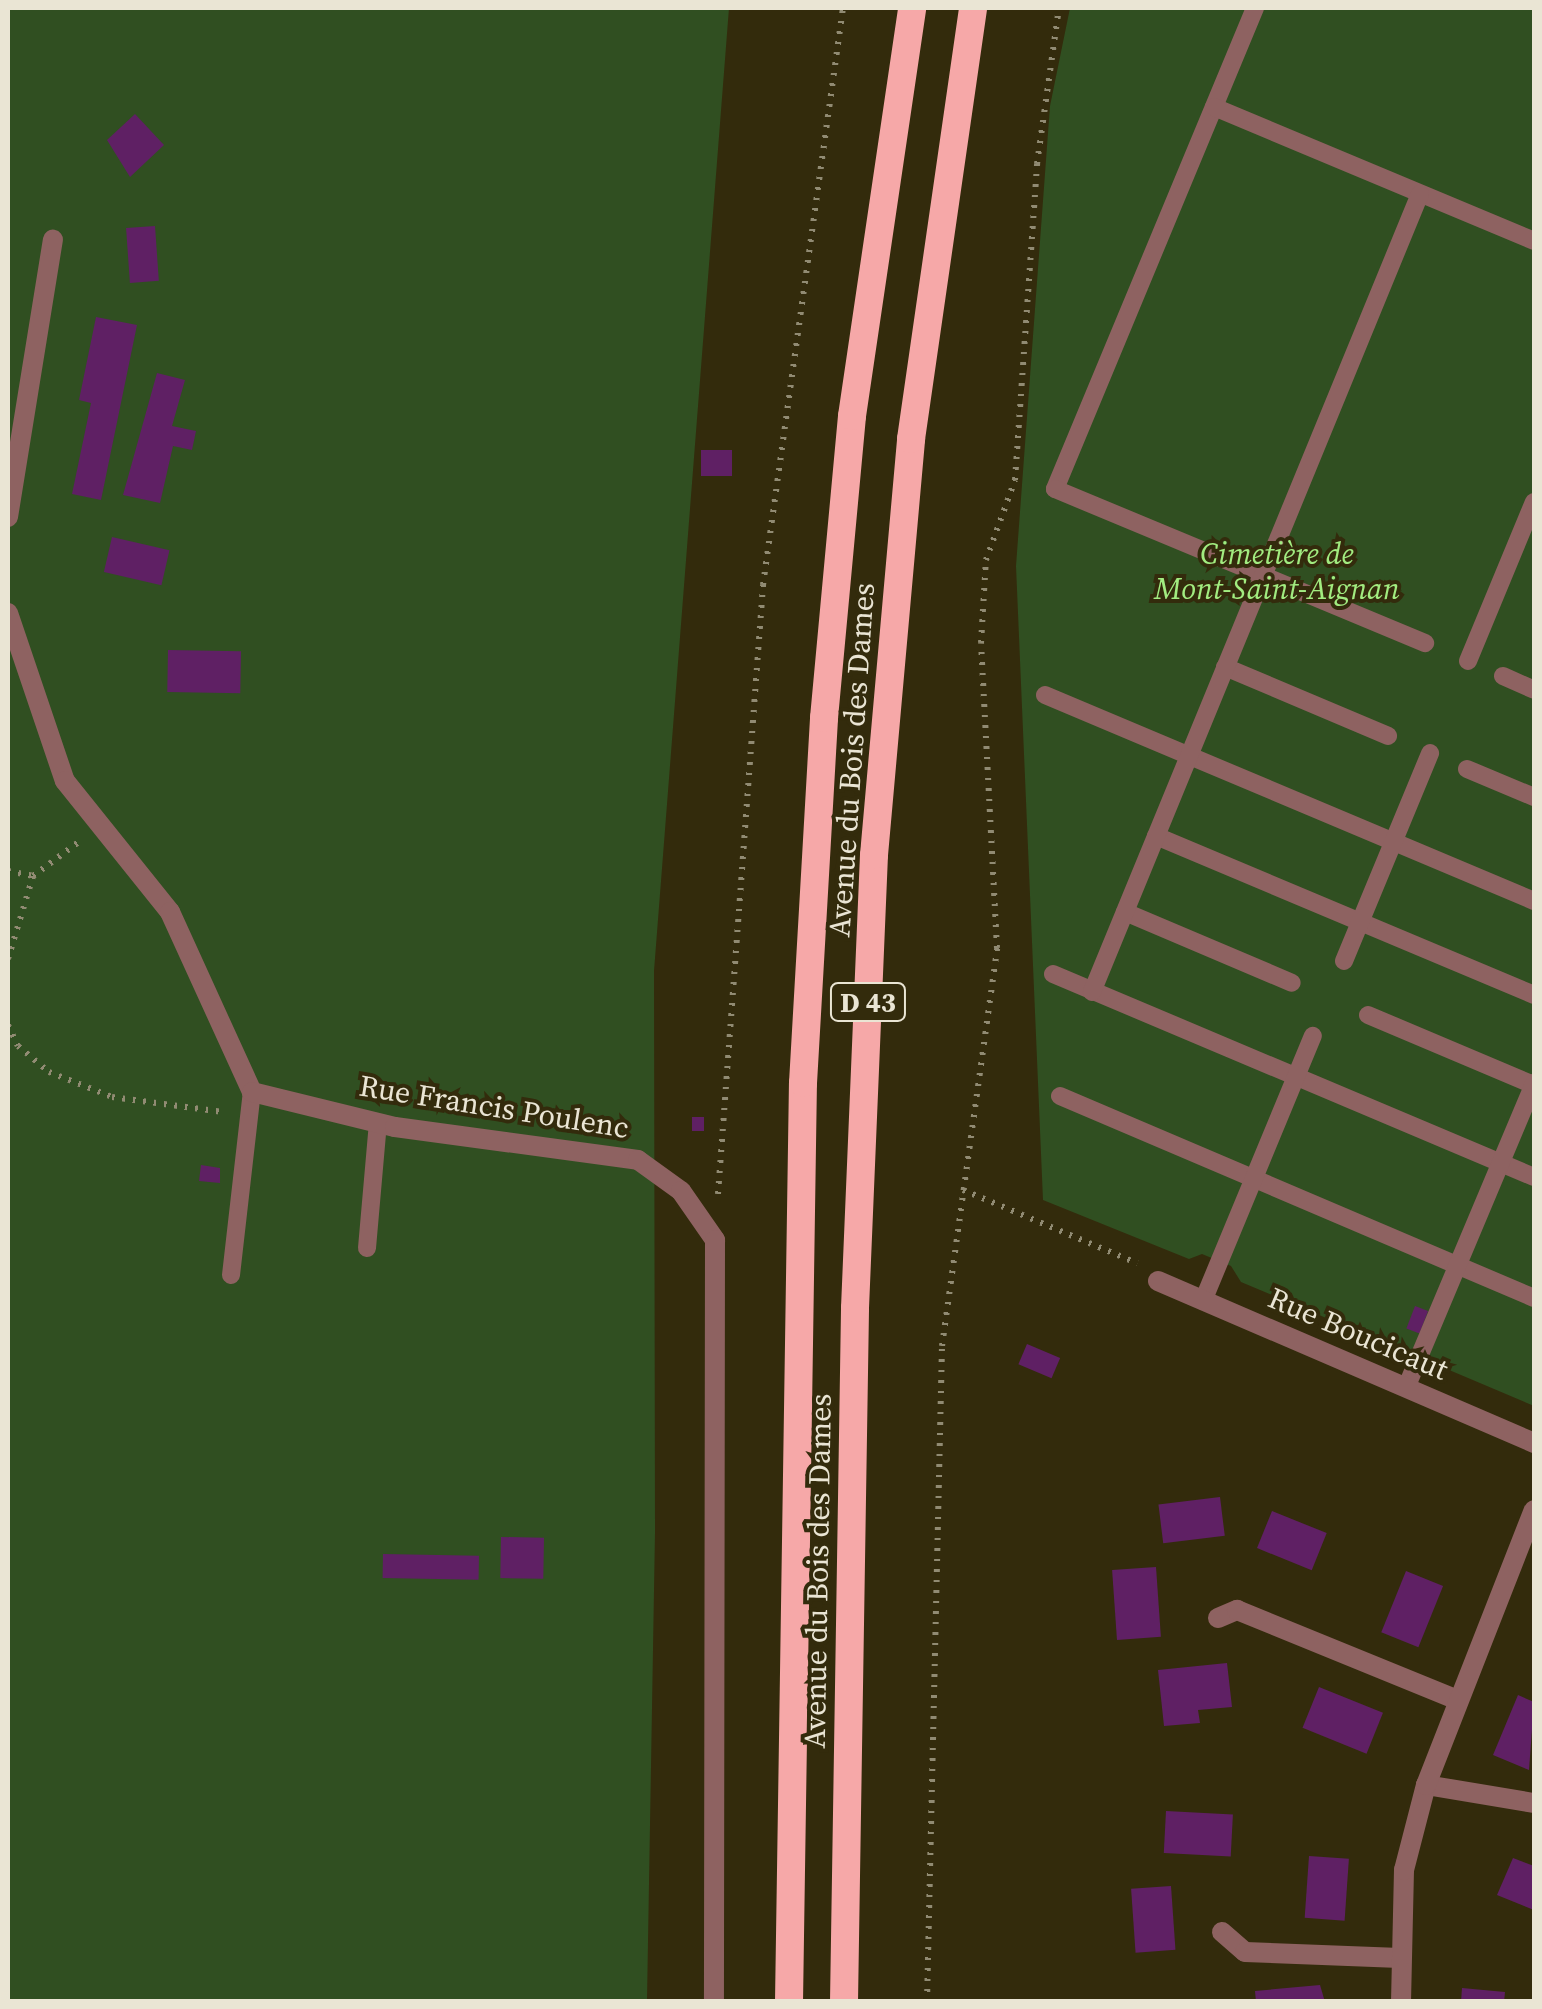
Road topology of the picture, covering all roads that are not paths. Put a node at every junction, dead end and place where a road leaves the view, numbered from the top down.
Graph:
1 (912, 8) edge
2 (973, 8) edge
3 (1255, 8) edge
4 (1214, 107) junction
5 (1420, 194) junction
6 (53, 240) dead end
7 (1534, 242) edge
8 (1534, 502) edge
9 (8, 517) edge
10 (1263, 576) junction
11 (8, 613) edge
12 (1425, 643) dead end
13 (1468, 661) dead end
14 (1225, 667) junction
15 (1503, 676) dead end
16 (1534, 690) edge
17 (1044, 695) dead end
18 (1388, 736) dead end
19 (1430, 754) dead end
20 (1189, 756) junction
21 (1467, 769) dead end
22 (1534, 797) edge
23 (1156, 836) junction
24 (1393, 842) junction
25 (1534, 902) edge
26 (1125, 912) junction
27 (1360, 922) junction
28 (1344, 960) dead end
29 (1052, 974) dead end
30 (1292, 983) dead end
31 (1092, 992) junction
32 (1534, 995) edge
33 (1368, 1015) dead end
34 (1313, 1036) dead end
35 (1296, 1076) junction
36 (1534, 1084) edge
37 (252, 1092) junction
38 (1060, 1096) dead end
39 (378, 1123) junction
40 (1501, 1163) junction
41 (1534, 1177) edge
42 (1254, 1178) junction
43 (367, 1248) dead end
44 (1458, 1266) junction
45 (231, 1275) dead end
46 (1158, 1282) road end
47 (1534, 1298) edge
48 (1203, 1301) junction
49 (1406, 1388) junction
50 (1534, 1443) edge
51 (1534, 1510) edge
52 (1218, 1618) dead end
53 (1455, 1700) junction
54 (1426, 1785) junction
55 (1534, 1803) edge
56 (1222, 1932) dead end
57 (1400, 1958) junction
58 (714, 2002) edge
59 (789, 2002) edge
60 (844, 2002) edge
61 (1401, 2002) edge

1 - 59 highway, Avenue du Bois des Dames / D 43
2 - 60 highway, Avenue du Bois des Dames / D 43
3 - 4 lane
4 - 5 lane
4 - 10 lane
5 - 7 lane
5 - 10 lane
6 - 9 street
8 - 13 lane
10 - 12 lane
10 - 14 lane
11 - 37 street
14 - 18 lane
14 - 20 lane
15 - 16 lane
17 - 20 lane
19 - 24 lane
20 - 23 lane
20 - 24 lane
21 - 22 lane
23 - 26 lane
23 - 27 lane
24 - 25 lane
24 - 27 lane
26 - 30 lane
26 - 31 lane
27 - 28 lane
27 - 32 lane
29 - 31 lane
31 - 35 lane
33 - 36 lane
34 - 35 lane
35 - 40 lane
35 - 42 lane
36 - 40 lane
37 - 39 street, Rue Francis Poulenc
37 - 45 lane
38 - 42 lane
39 - 43 lane
39 - 58 street, Rue Francis Poulenc
40 - 41 lane
40 - 44 lane
42 - 44 lane
42 - 48 lane
44 - 47 lane
44 - 49 lane
46 - 48 street, Rue Boucicaut
48 - 49 street, Rue Boucicaut
49 - 50 street, Rue Boucicaut
51 - 53 street
52 - 53 street
53 - 54 street
54 - 55 street
54 - 57 street
56 - 57 street
57 - 61 street

